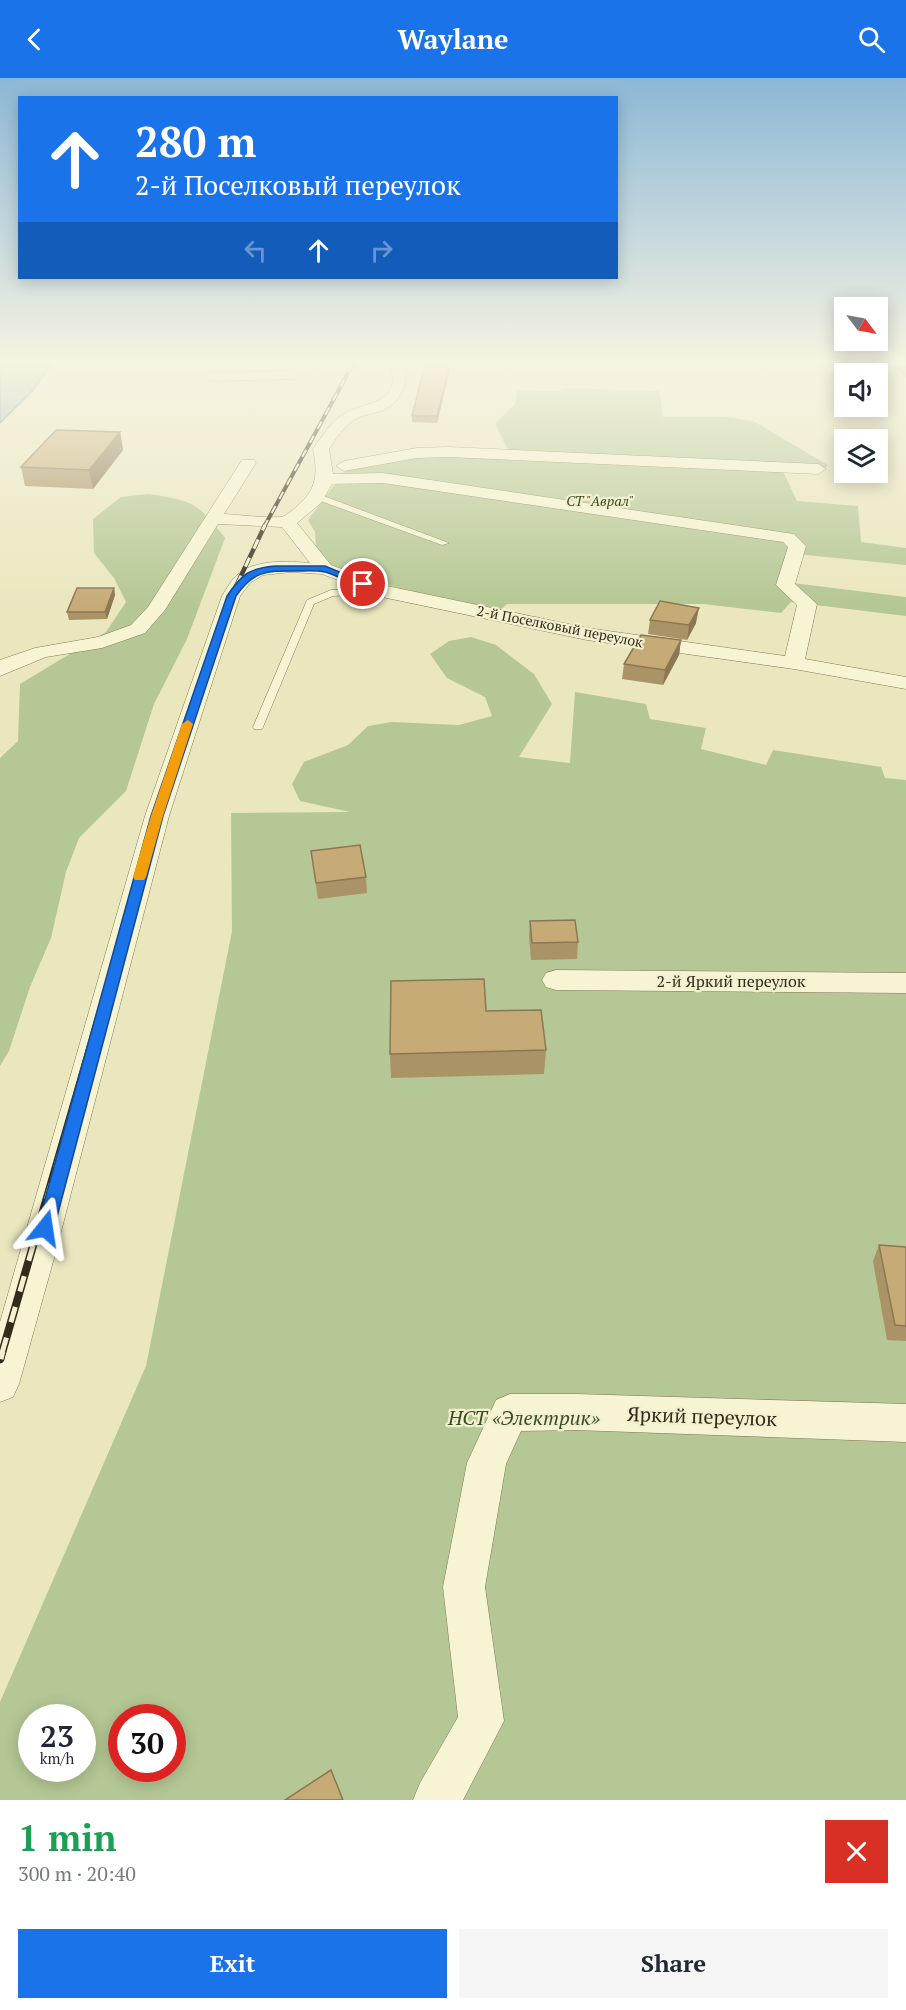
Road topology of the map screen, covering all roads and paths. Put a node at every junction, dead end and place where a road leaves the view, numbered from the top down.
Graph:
1 (325, 444) edge
2 (248, 463) dead end
3 (819, 468) dead end
4 (326, 474) junction
5 (318, 497) junction
6 (215, 519) junction
7 (287, 522) junction
8 (445, 543) dead end
9 (325, 568) junction
10 (382, 591) junction
11 (794, 663) junction
12 (0, 670) edge
13 (906, 682) edge
14 (258, 727) dead end
15 (556, 980) dead end
16 (906, 983) edge
17 (0, 1384) edge
18 (906, 1423) edge
19 (437, 1800) edge

1 - 4 street
2 - 6 street
3 - 4 street
4 - 5 street
4 - 11 street
5 - 7 street
5 - 8 lane
6 - 7 street
6 - 12 street
7 - 9 street
9 - 10 street, 2-й Поселковый переулок
9 - 17 street
10 - 11 street, 2-й Поселковый переулок
10 - 14 lane
11 - 13 street, 2-й Поселковый переулок
15 - 16 street, 2-й Яркий переулок
18 - 19 street, Яркий переулок

